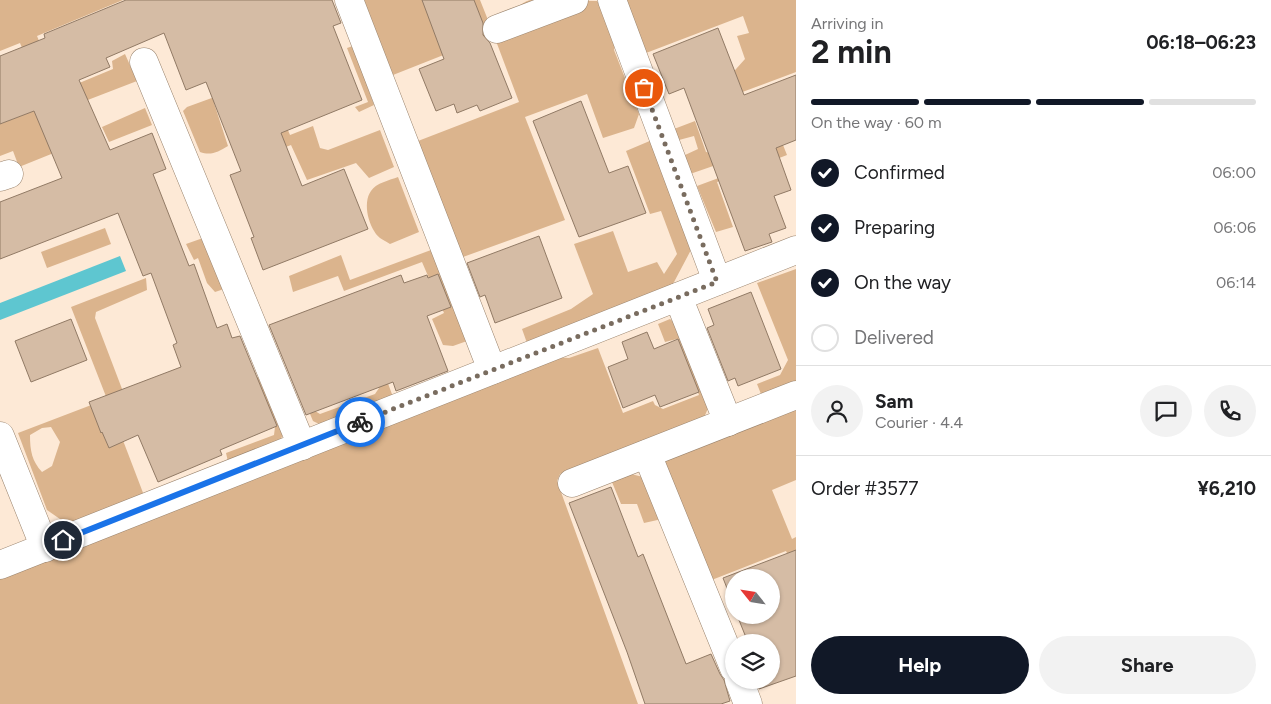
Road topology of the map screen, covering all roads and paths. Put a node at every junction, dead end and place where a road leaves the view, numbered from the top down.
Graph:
1 (349, 0) edge
2 (574, 0) edge
3 (612, 0) edge
4 (497, 29) dead end
5 (144, 62) dead end
6 (796, 250) edge
7 (717, 282) junction
8 (678, 297) junction
9 (492, 370) junction
10 (796, 395) edge
11 (728, 422) junction
12 (0, 436) edge
13 (302, 446) junction
14 (647, 454) junction
15 (572, 483) dead end
16 (45, 548) junction
17 (0, 565) edge
18 (725, 646) edge
19 (742, 689) edge
20 (748, 704) edge

1 - 9 street
2 - 4 street
3 - 7 street
5 - 13 street
6 - 7 street
7 - 8 street
8 - 9 street
8 - 11 street
9 - 13 street
10 - 11 street
11 - 14 street
12 - 16 street
13 - 16 street
14 - 15 street
14 - 18 street
16 - 17 street
19 - 20 street

